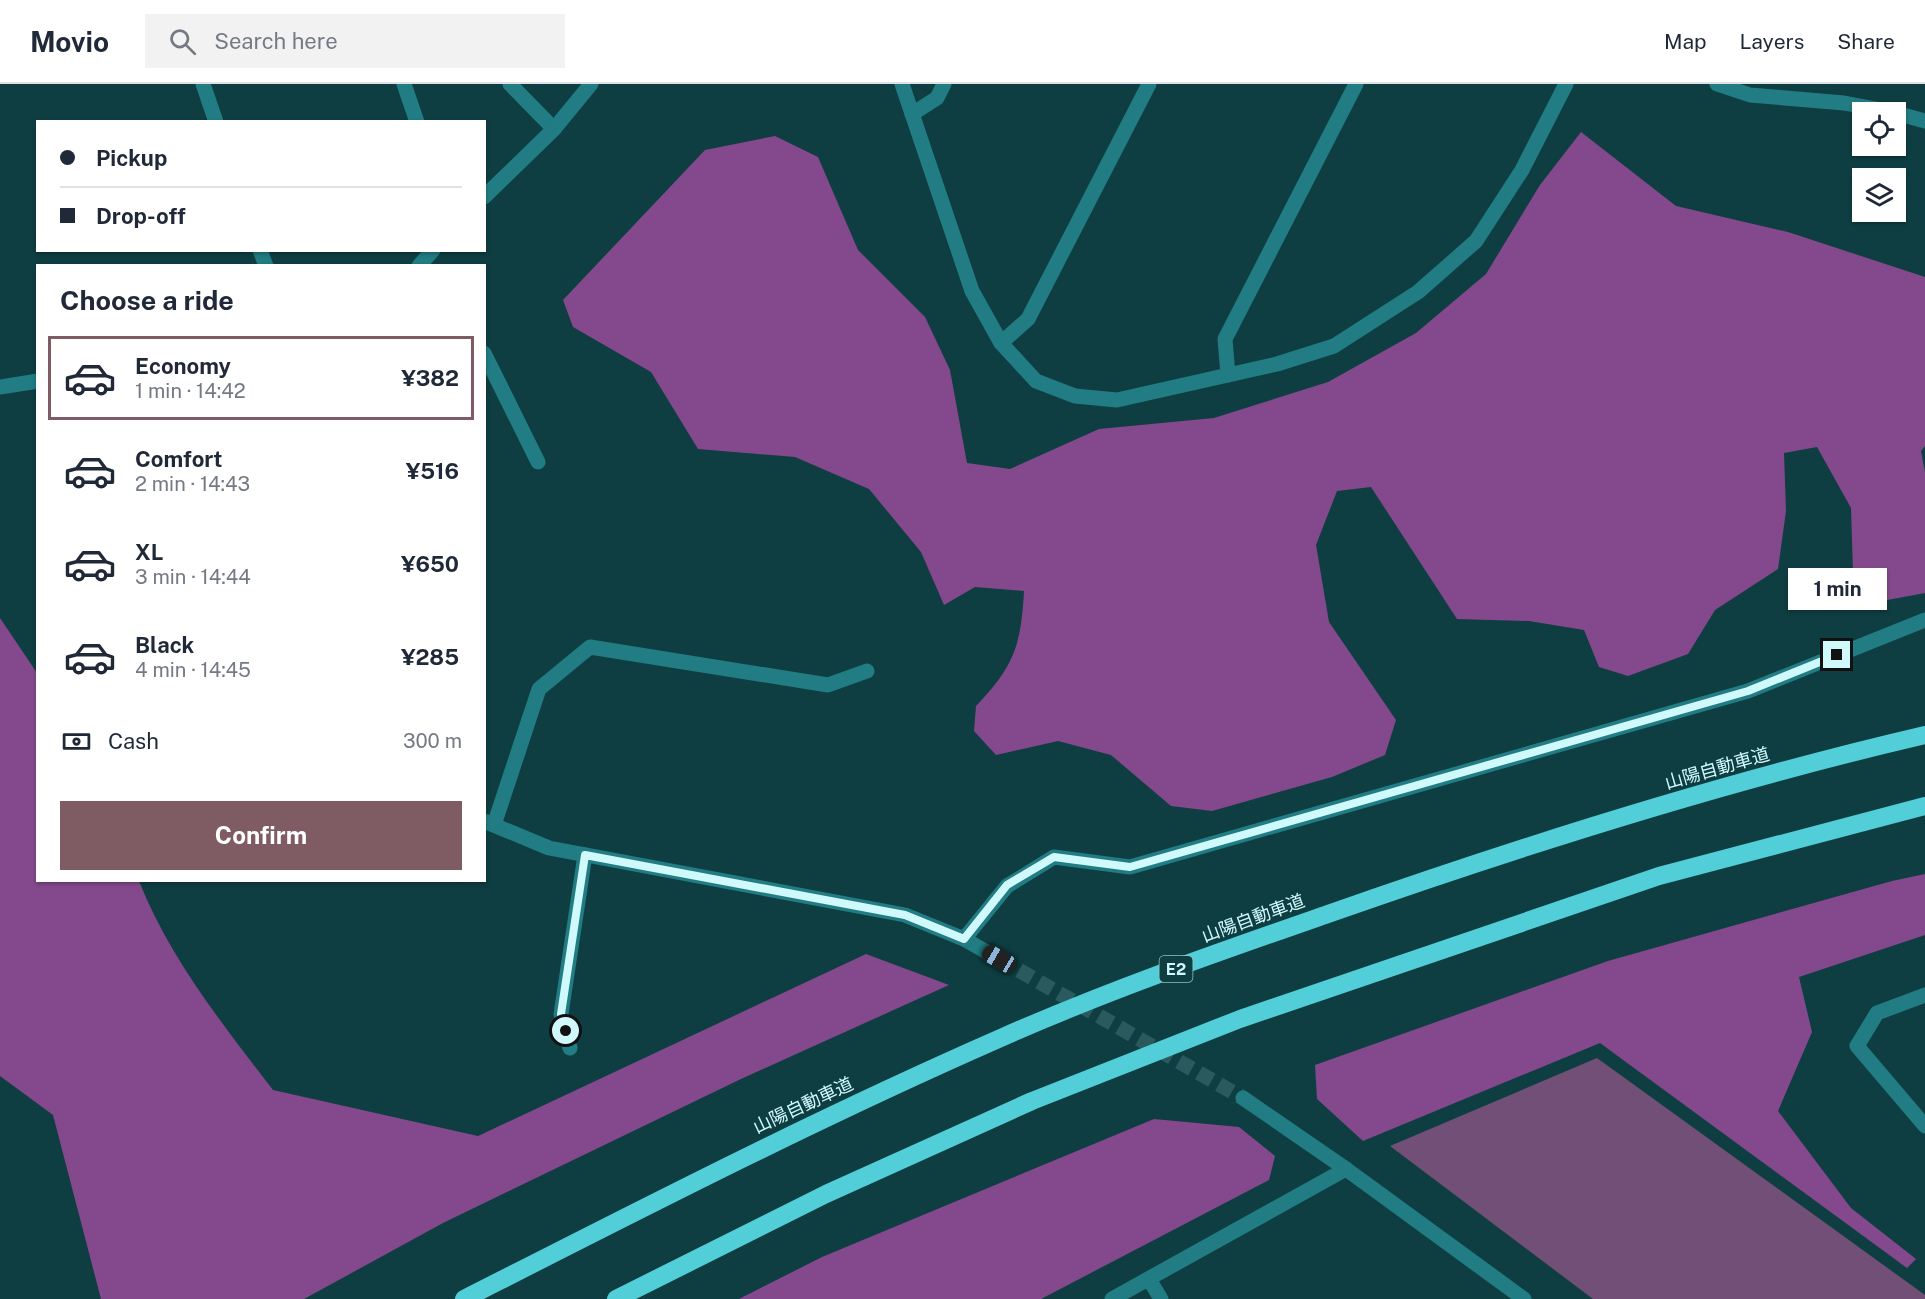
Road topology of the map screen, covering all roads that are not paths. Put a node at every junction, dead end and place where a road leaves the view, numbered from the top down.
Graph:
1 (203, 84) edge
2 (404, 84) edge
3 (510, 84) edge
4 (591, 84) edge
5 (902, 84) edge
6 (944, 84) edge
7 (1149, 84) edge
8 (1356, 84) edge
9 (1566, 84) edge
10 (1717, 84) edge
11 (1852, 105) edge
12 (912, 114) junction
13 (1906, 116) edge
14 (215, 120) edge
15 (416, 120) edge
16 (1925, 121) edge
17 (555, 129) junction
18 (486, 195) edge
19 (431, 252) edge
20 (422, 264) edge
21 (1001, 343) junction
22 (486, 357) edge
23 (1228, 375) junction
24 (36, 381) edge
25 (0, 387) edge
26 (538, 462) dead end
27 (1925, 620) edge
28 (867, 671) dead end
29 (1925, 735) edge
30 (1925, 806) edge
31 (489, 823) edge
32 (585, 855) junction
33 (964, 939) junction
34 (999, 959) tunnel mouth
35 (1925, 994) edge
36 (570, 1048) dead end
37 (1244, 1098) tunnel mouth
38 (1925, 1126) edge
39 (1346, 1169) junction
40 (1149, 1278) junction
41 (464, 1299) edge
42 (616, 1299) edge
43 (1112, 1299) edge
44 (1161, 1299) edge
45 (1524, 1299) edge

1 - 14 street
2 - 15 street
3 - 17 street
4 - 17 street
5 - 12 street
6 - 12 street
7 - 21 street
8 - 23 street
9 - 23 street
10 - 11 street
12 - 21 street
13 - 16 street
17 - 18 street
19 - 20 street
21 - 23 street
22 - 26 street
24 - 25 street
27 - 33 street
28 - 31 street
29 - 41 highway, 山陽自動車道 / E2
30 - 42 highway
31 - 32 street
32 - 33 street
32 - 36 street
33 - 34 street
35 - 38 street
37 - 39 street
39 - 40 street
39 - 45 street
40 - 43 street
40 - 44 street

